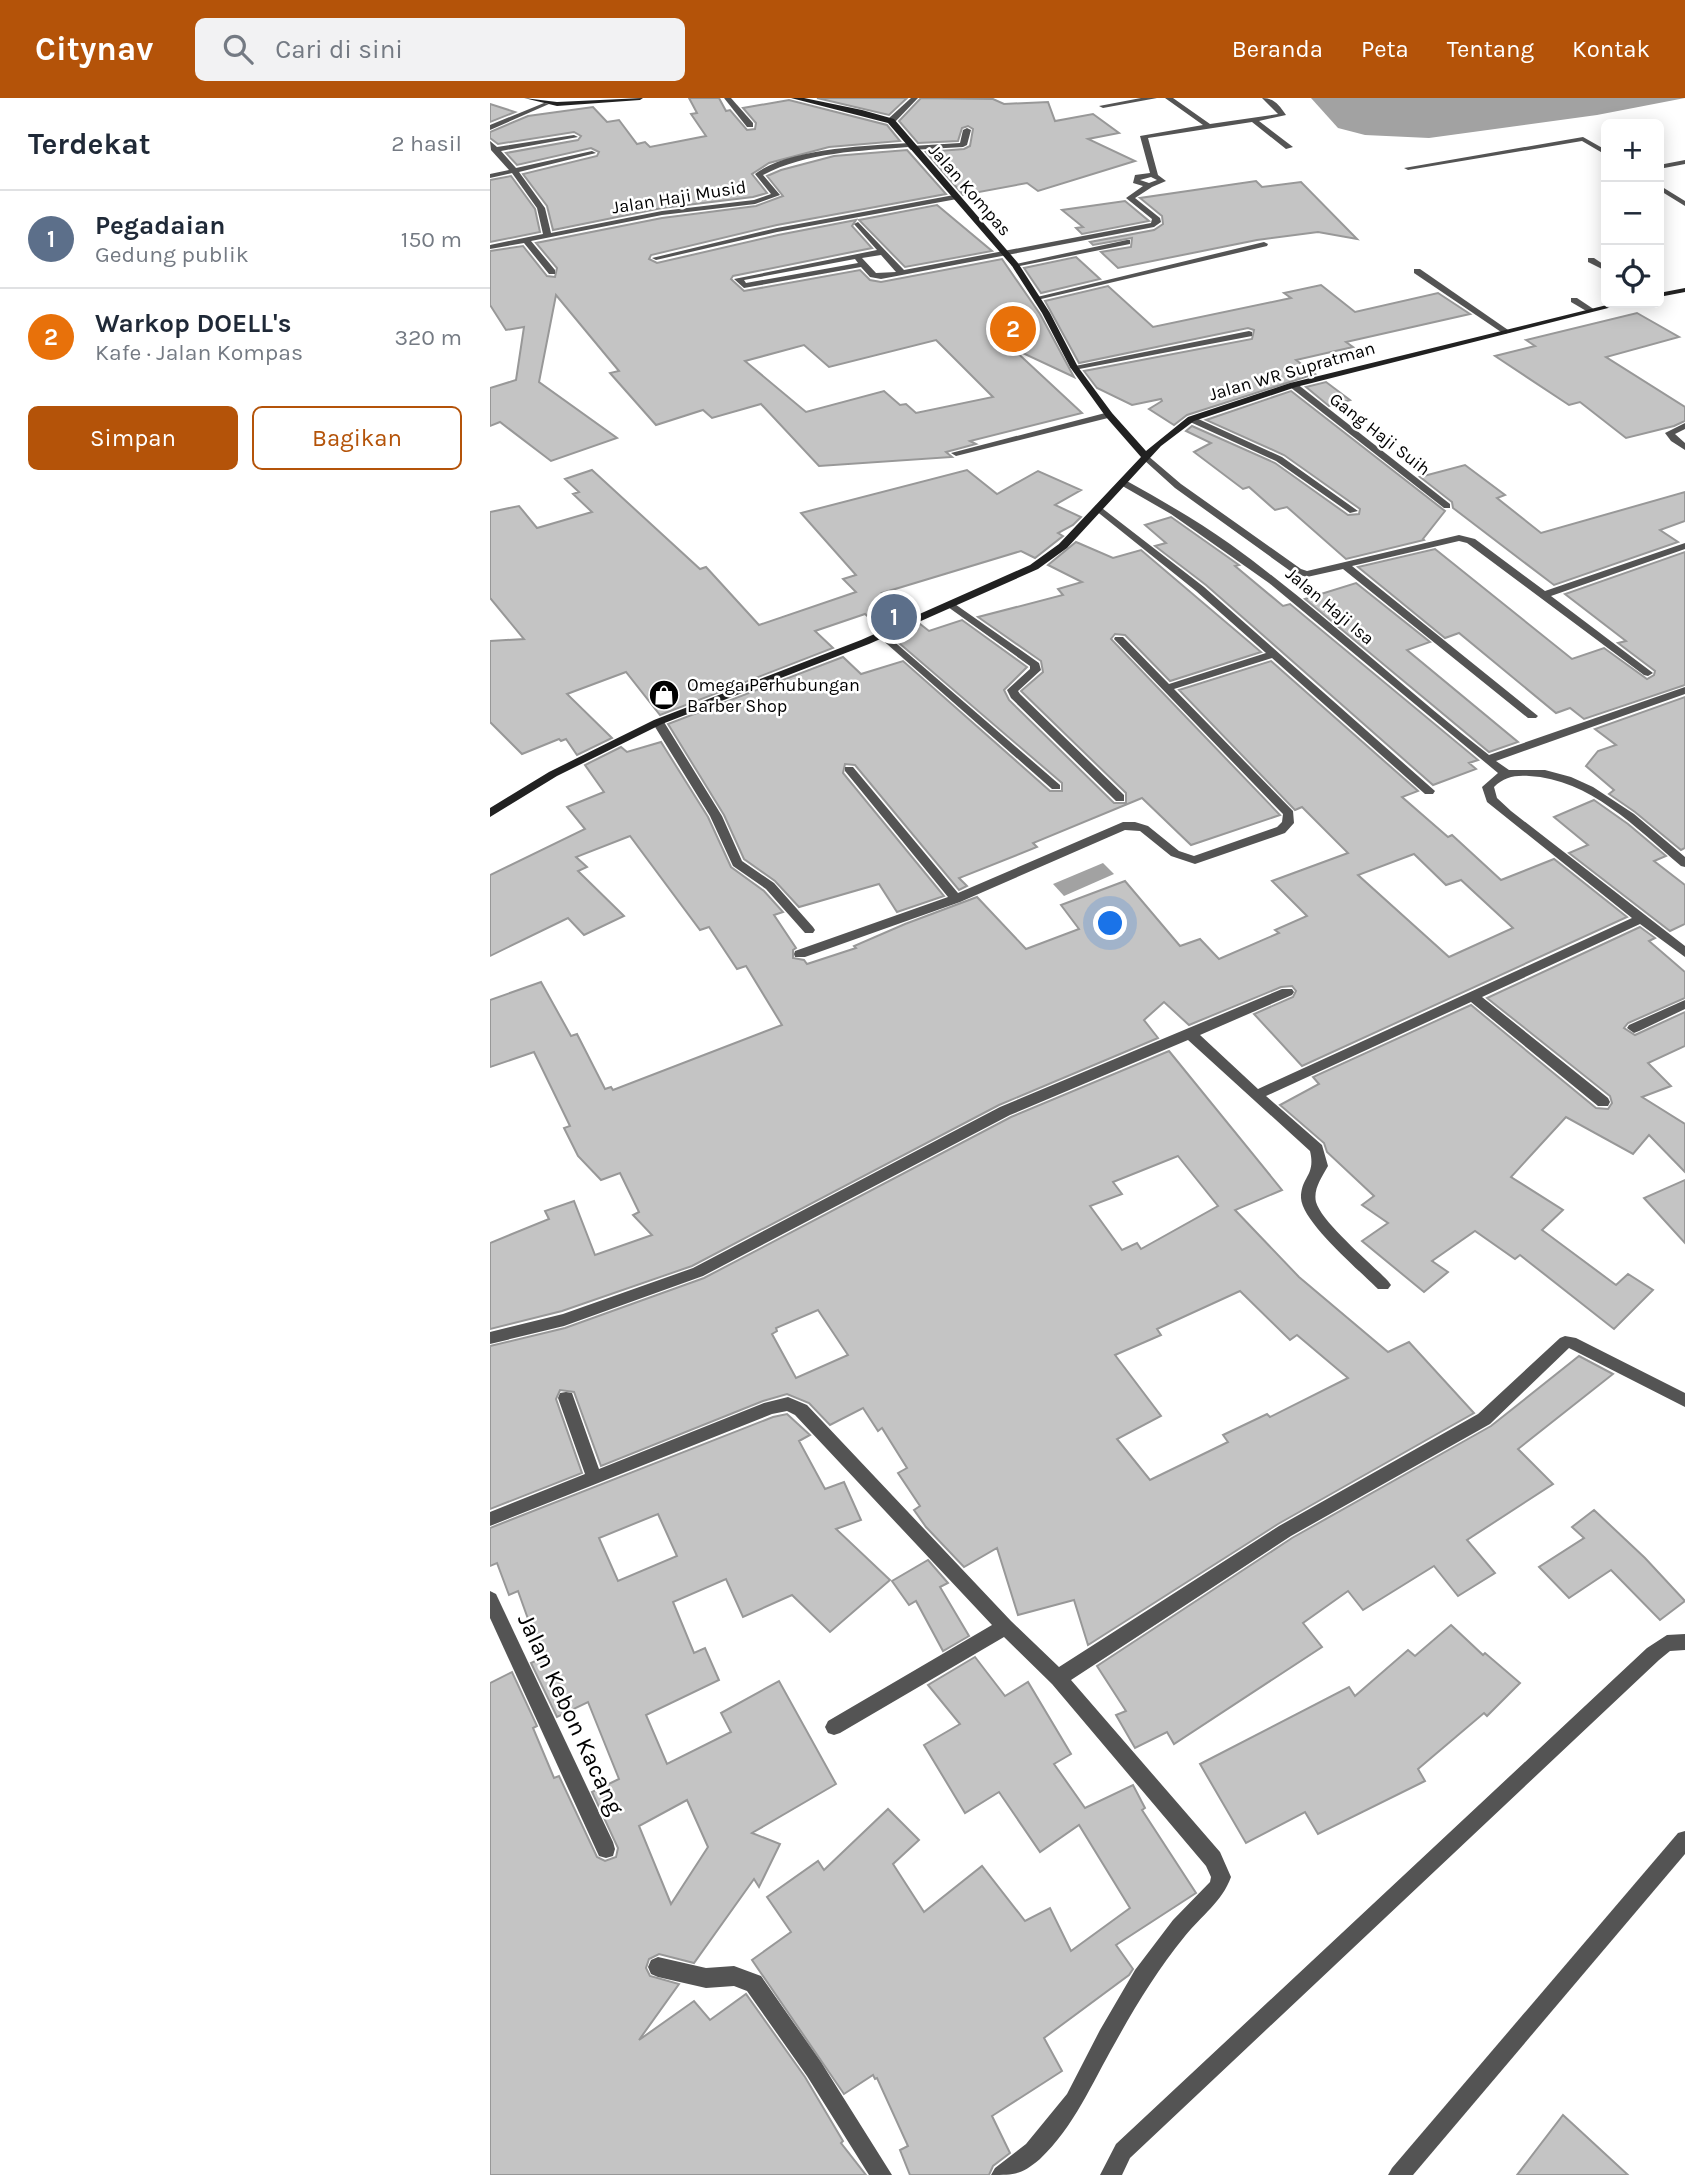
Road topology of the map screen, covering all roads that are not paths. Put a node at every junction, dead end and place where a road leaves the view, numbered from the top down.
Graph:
1 (527, 98) edge
2 (640, 98) edge
3 (727, 98) edge
4 (794, 98) edge
5 (915, 98) edge
6 (1154, 98) edge
7 (1168, 98) edge
8 (1265, 98) edge
9 (546, 104) junction
10 (1103, 106) dead end
11 (891, 121) junction
12 (1255, 121) junction
13 (750, 125) dead end
14 (1209, 126) junction
15 (490, 128) edge
16 (967, 130) dead end
17 (574, 137) dead end
18 (910, 146) junction
19 (493, 147) edge
20 (1289, 147) dead end
21 (1601, 150) edge
22 (592, 153) dead end
23 (1685, 162) edge
24 (1664, 166) edge
25 (1408, 168) dead end
26 (512, 172) junction
27 (490, 176) edge
28 (1155, 176) junction
29 (1149, 185) junction
30 (1664, 190) edge
31 (954, 197) junction
32 (1685, 204) edge
33 (858, 224) dead end
34 (547, 235) junction
35 (525, 239) junction
36 (1127, 242) dead end
37 (1264, 244) dead end
38 (490, 247) edge
39 (883, 252) junction
40 (1006, 254) junction
41 (656, 258) dead end
42 (860, 260) junction
43 (1591, 260) dead end
44 (1015, 265) junction
45 (1601, 266) edge
46 (1417, 271) dead end
47 (552, 272) dead end
48 (902, 273) junction
49 (1685, 290) edge
50 (1664, 294) edge
51 (1037, 298) junction
52 (1574, 300) dead end
53 (1601, 308) edge
54 (1591, 310) junction
55 (1507, 332) junction
56 (1249, 334) dead end
57 (1074, 367) junction
58 (1293, 385) junction
59 (1109, 415) junction
60 (1191, 419) junction
61 (1685, 426) edge
62 (1685, 447) edge
63 (956, 453) dead end
64 (1147, 458) junction
65 (1122, 482) junction
66 (1447, 506) dead end
67 (1098, 508) junction
68 (1353, 511) dead end
69 (1685, 546) edge
70 (1343, 564) junction
71 (1544, 595) junction
72 (952, 605) junction
73 (883, 635) junction
74 (1119, 639) dead end
75 (1274, 654) junction
76 (1648, 673) dead end
77 (1167, 688) junction
78 (1682, 694) edge
79 (1532, 716) dead end
80 (658, 722) junction
81 (1487, 760) junction
82 (849, 769) dead end
83 (1505, 774) junction
84 (1056, 787) dead end
85 (1429, 791) dead end
86 (1120, 798) dead end
87 (490, 813) edge
88 (1685, 863) edge
89 (956, 899) junction
90 (1642, 918) junction
91 (809, 930) dead end
92 (1685, 953) edge
93 (800, 954) dead end
94 (1287, 992) dead end
95 (1473, 996) junction
96 (1685, 1004) edge
97 (1634, 1028) dead end
98 (1190, 1034) junction
99 (1256, 1095) junction
100 (1603, 1102) dead end
101 (1383, 1284) dead end
102 (490, 1338) edge
103 (566, 1398) dead end
104 (1685, 1399) edge
105 (594, 1478) junction
106 (490, 1519) edge
107 (490, 1599) edge
108 (1005, 1627) junction
109 (1685, 1642) edge
110 (1058, 1678) junction
111 (834, 1727) dead end
112 (1685, 1840) edge
113 (606, 1849) dead end
114 (658, 1967) dead end
115 (881, 2175) edge
116 (1002, 2175) edge
117 (1111, 2175) edge
118 (1399, 2175) edge

1 - 9 main road
2 - 9 main road
3 - 13 street
4 - 11 main road
5 - 11 street
6 - 10 street
7 - 14 street
8 - 12 street
9 - 15 street
11 - 18 main road, Jalan Kompas
12 - 14 street
12 - 20 street
14 - 28 street
16 - 18 street
17 - 19 street
18 - 31 main road, Jalan Kompas
18 - 34 street, Jalan Haji Musid
19 - 26 street
21 - 25 street
22 - 26 street
23 - 24 street
26 - 27 street
26 - 34 street
28 - 29 street
28 - 29 street
29 - 40 street
30 - 32 street
31 - 40 main road, Jalan Kompas
31 - 41 street
33 - 39 street
34 - 35 street, Jalan Haji Musid
35 - 38 street, Jalan Haji Musid
35 - 47 street
36 - 44 street
37 - 51 street
39 - 42 street
39 - 48 street
40 - 44 main road, Jalan Kompas
40 - 48 street
42 - 42 street
42 - 48 street
43 - 45 street
44 - 51 main road, Jalan Kompas
46 - 55 street
49 - 50 main road
51 - 57 main road, Jalan Kompas
52 - 54 street
53 - 54 main road, Jalan WR Supratman
54 - 55 main road, Jalan WR Supratman
55 - 58 main road, Jalan WR Supratman
56 - 57 street
57 - 59 main road, Jalan Kompas
58 - 60 main road, Jalan WR Supratman
58 - 66 street, Gang Haji Suih
59 - 63 street
59 - 64 main road, Jalan Kompas
60 - 64 main road, Jalan WR Supratman
60 - 68 street
61 - 62 street
64 - 65 main road, Jalan WR Supratman
64 - 70 street
65 - 67 main road, Jalan WR Supratman
65 - 81 street, Jalan Haji Isa
67 - 72 main road, Jalan WR Supratman
67 - 75 street
69 - 71 street
70 - 71 street
70 - 79 street
71 - 76 street
72 - 73 main road, Jalan WR Supratman
72 - 86 street
73 - 80 main road, Jalan WR Supratman
73 - 84 street
74 - 77 street
75 - 77 street
75 - 85 street
77 - 89 street
78 - 81 street
80 - 87 main road, Jalan WR Supratman
80 - 91 street
81 - 83 street, Jalan Haji Isa
82 - 89 street
83 - 88 street
83 - 90 street
89 - 93 street
90 - 92 street
90 - 95 street
94 - 98 street
95 - 99 street
95 - 100 street
96 - 97 street
98 - 99 street
98 - 102 street
99 - 101 street
103 - 105 street
104 - 110 street
105 - 106 street
105 - 108 street
107 - 113 street, Jalan Kebon Kacang
108 - 110 street
108 - 111 street
109 - 117 street
110 - 116 street
112 - 118 street
114 - 115 street

